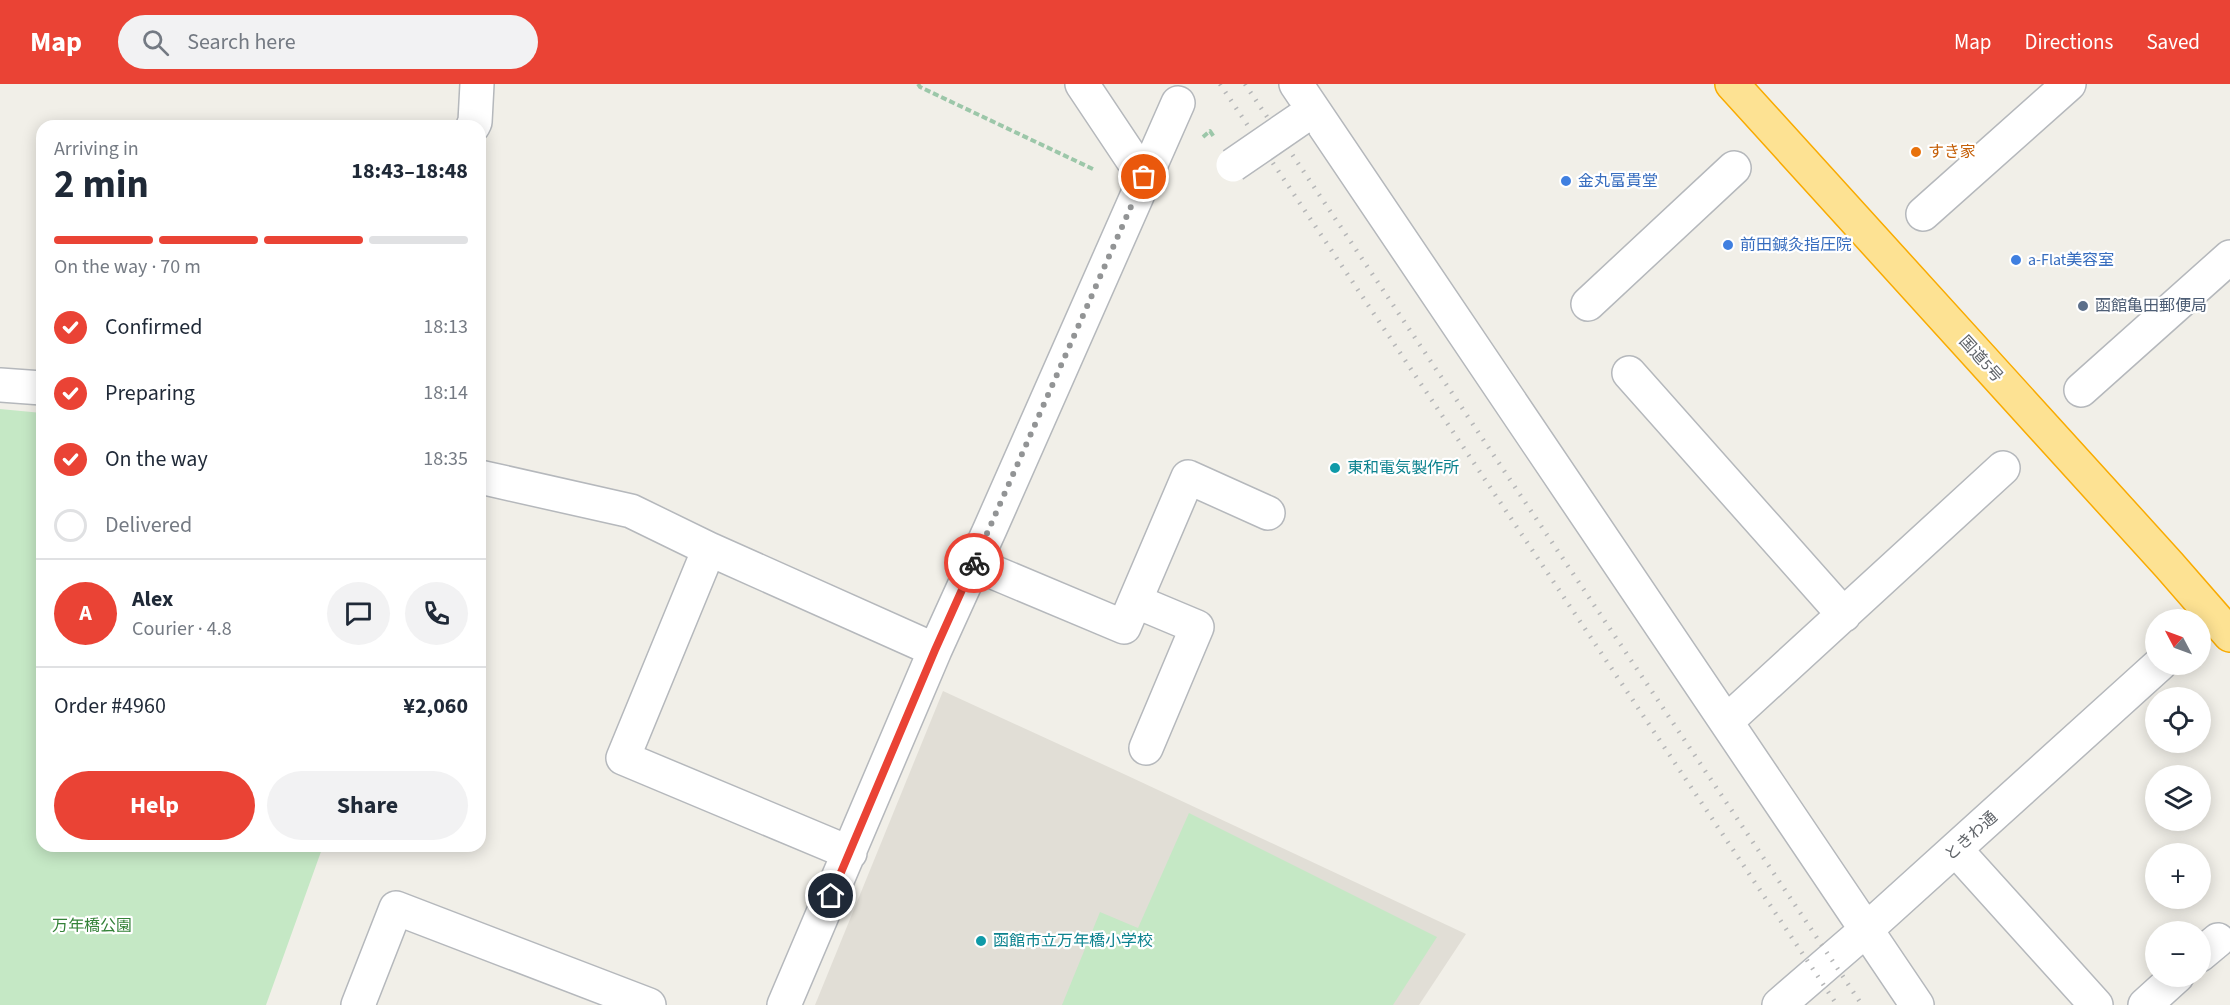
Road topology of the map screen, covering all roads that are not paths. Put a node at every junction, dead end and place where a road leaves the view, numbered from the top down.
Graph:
1 (477, 84) edge
2 (1082, 84) edge
3 (1296, 84) edge
4 (1732, 84) edge
5 (2069, 84) edge
6 (1178, 104) dead end
7 (1300, 119) dead end
8 (475, 120) edge
9 (1233, 165) dead end
10 (1734, 168) dead end
11 (1144, 177) junction
12 (1923, 214) dead end
13 (2230, 256) edge
14 (1588, 304) dead end
15 (1629, 373) dead end
16 (0, 385) edge
17 (36, 388) edge
18 (2081, 390) dead end
19 (2003, 468) dead end
20 (486, 478) edge
21 (1268, 513) dead end
22 (709, 549) junction
23 (974, 564) junction
24 (1135, 601) junction
25 (1844, 615) junction
26 (2215, 626) edge
27 (935, 650) junction
28 (2148, 675) edge
29 (1727, 721) junction
30 (1146, 748) dead end
31 (1956, 850) junction
32 (850, 853) junction
33 (1867, 929) junction
34 (2165, 987) edge
35 (2092, 1004) edge
36 (358, 1005) edge
37 (649, 1005) edge
38 (784, 1005) edge
39 (1779, 1005) edge
40 (1917, 1005) edge
41 (2145, 1005) edge

1 - 8 street
2 - 11 street
3 - 29 street
4 - 26 highway, 国道5号
5 - 12 street
6 - 11 street
7 - 9 street, bridge
10 - 14 street
11 - 23 street
13 - 18 street
15 - 25 street
16 - 17 street
19 - 25 street
20 - 22 street
21 - 24 street
22 - 27 street
22 - 32 street
23 - 24 street
23 - 27 street
24 - 30 street
25 - 29 street
27 - 32 street
28 - 31 street, ときわ通
29 - 33 street
31 - 33 street, ときわ通
31 - 35 street
32 - 38 street
33 - 39 street, ときわ通
33 - 40 street
34 - 41 street
36 - 37 street

